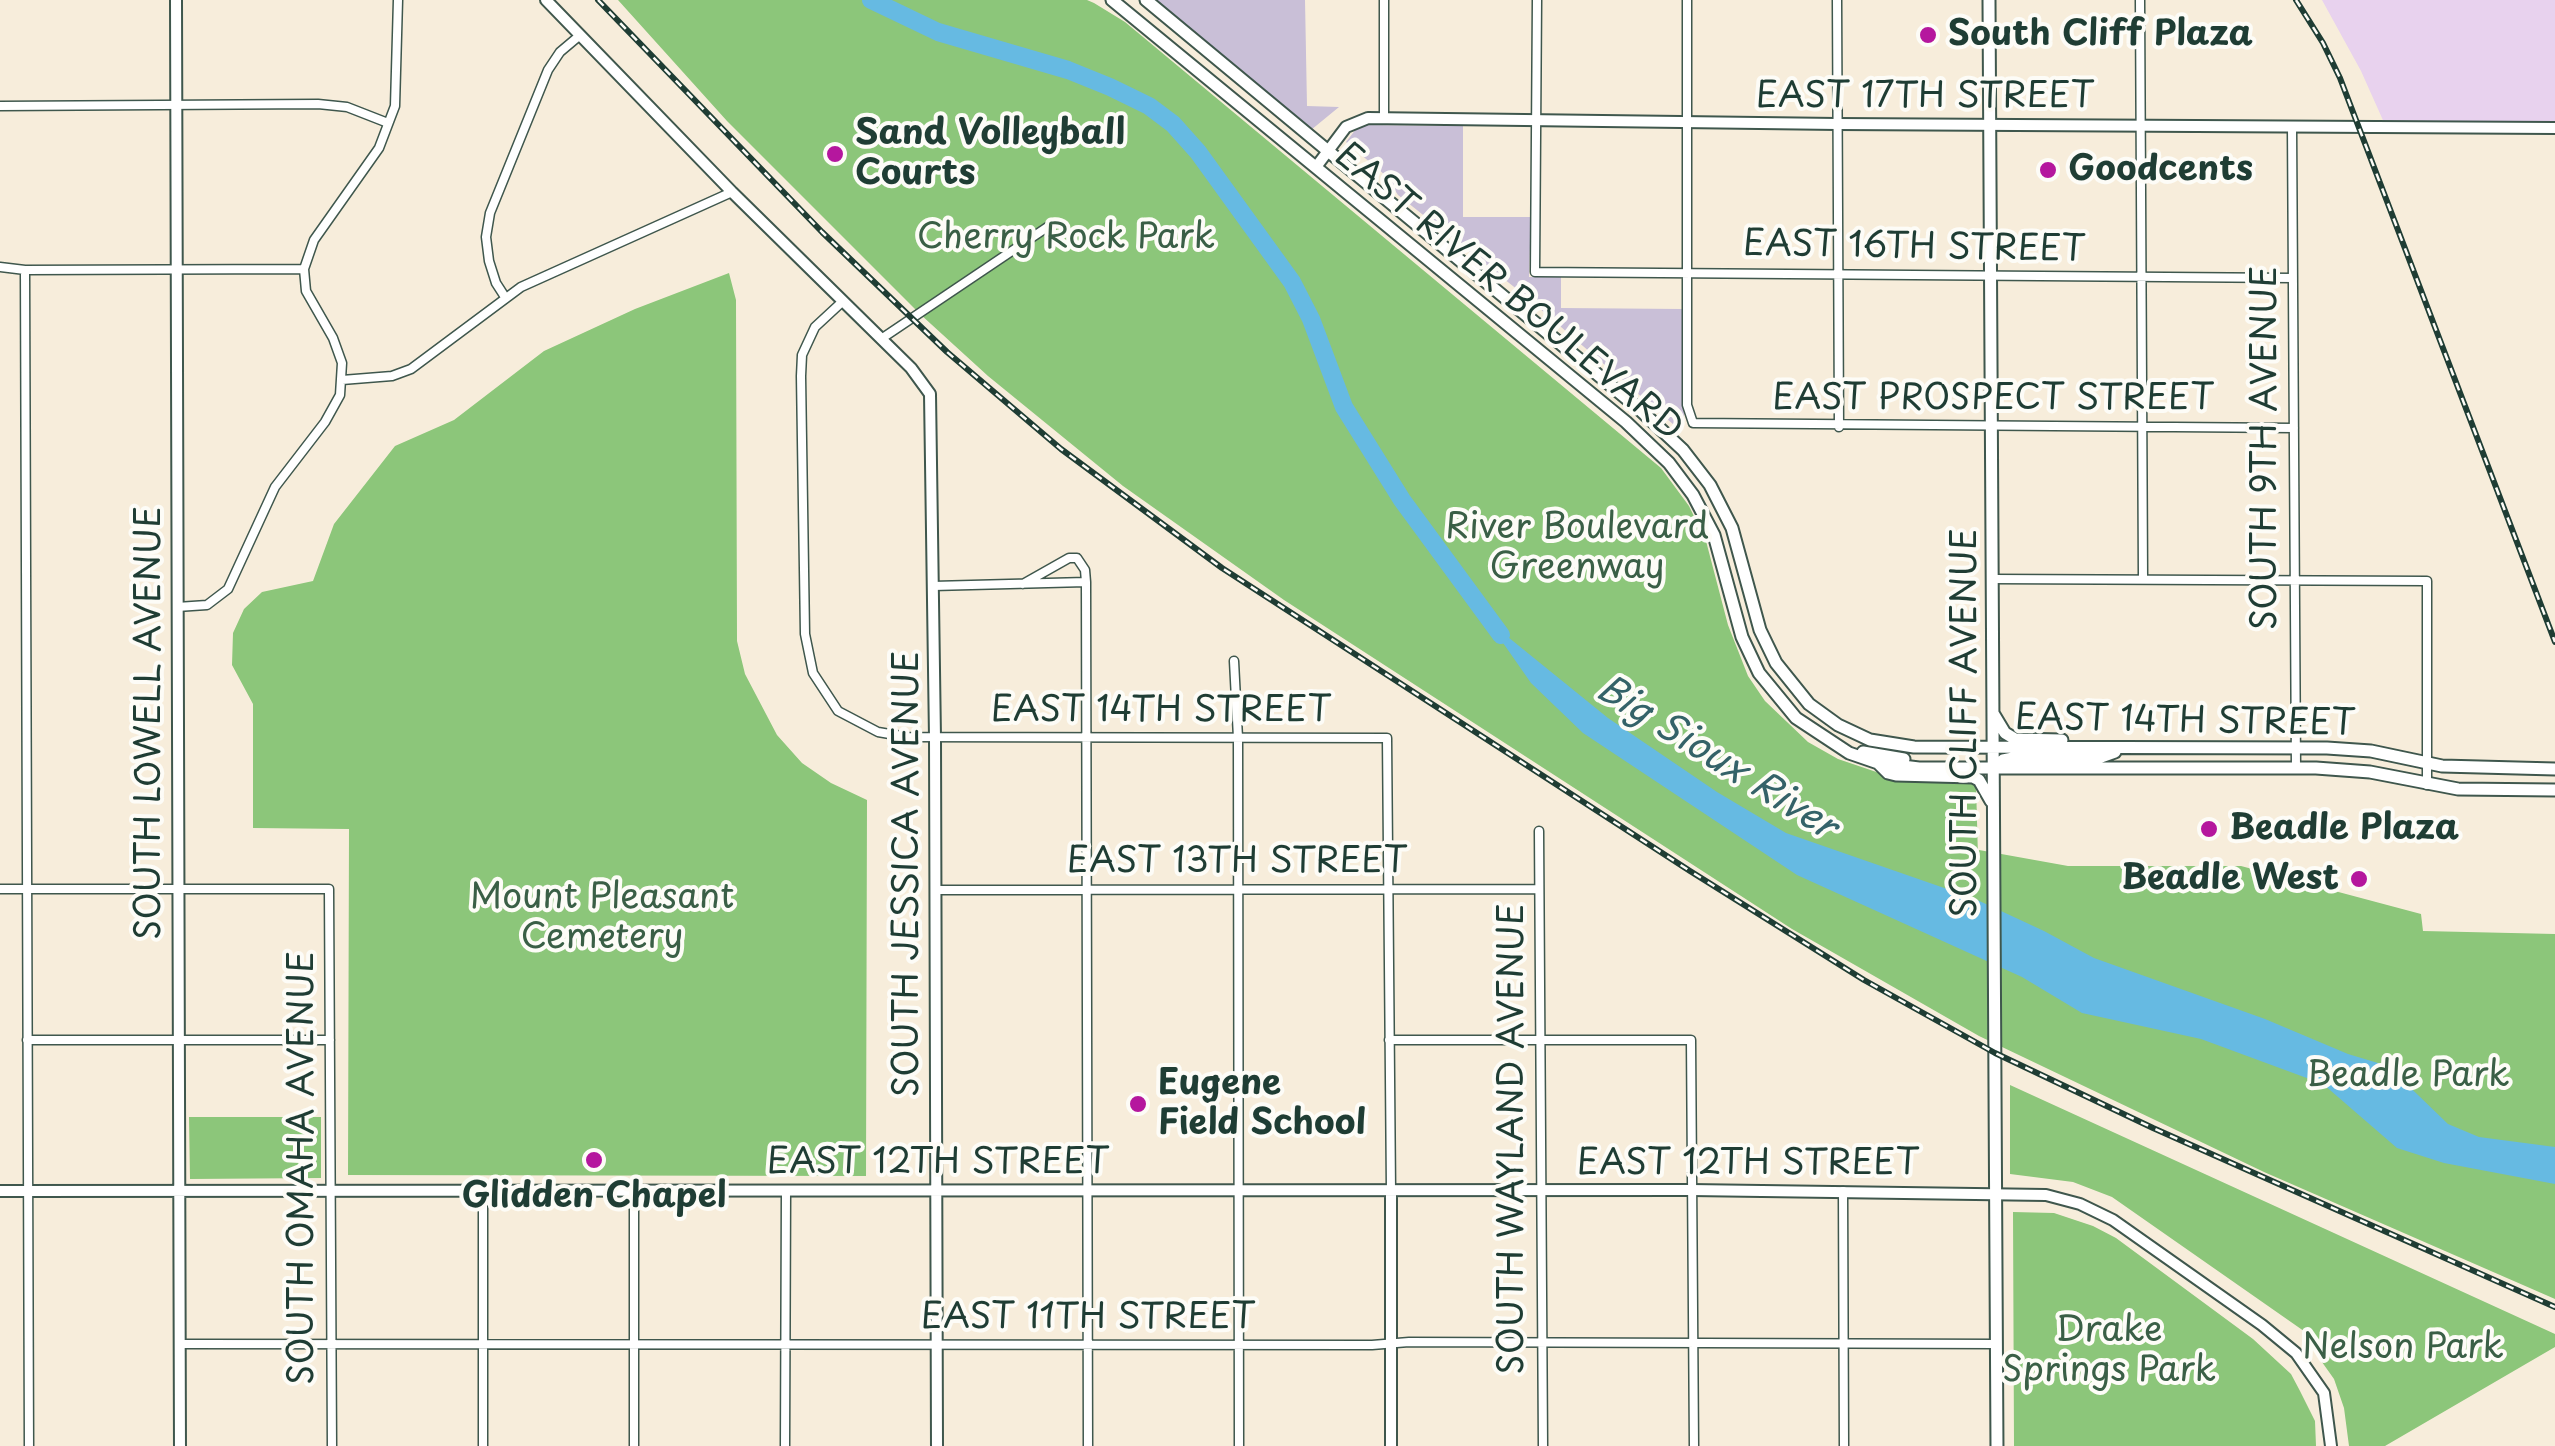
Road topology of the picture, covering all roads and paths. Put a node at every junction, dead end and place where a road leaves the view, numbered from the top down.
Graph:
1 (176, 0) edge
2 (398, 0) edge
3 (546, 0) edge
4 (1112, 0) edge
5 (1146, 0) edge
6 (1384, 0) edge
7 (1537, 0) edge
8 (1686, 0) edge
9 (1837, 0) edge
10 (1989, 0) edge
11 (2140, 0) edge
12 (579, 36) junction
13 (0, 106) edge
14 (176, 106) junction
15 (1384, 118) junction
16 (1536, 120) junction
17 (388, 123) junction
18 (1688, 123) junction
19 (1837, 124) junction
20 (1990, 125) junction
21 (2140, 125) junction
22 (2292, 126) junction
23 (2555, 128) edge
24 (1328, 150) junction
25 (1316, 167) junction
26 (732, 192) junction
27 (1049, 226) dead end
28 (0, 267) edge
29 (175, 268) junction
30 (304, 268) junction
31 (25, 270) junction
32 (1686, 272) junction
33 (1838, 275) junction
34 (1991, 276) junction
35 (2142, 278) junction
36 (2293, 278) junction
37 (505, 297) junction
38 (842, 302) junction
39 (880, 339) junction
40 (342, 380) junction
41 (1839, 427) junction
42 (1992, 427) junction
43 (2143, 428) junction
44 (2294, 428) junction
45 (2143, 578) junction
46 (1992, 579) junction
47 (2294, 580) junction
48 (1086, 582) junction
49 (1023, 584) junction
50 (934, 586) junction
51 (178, 608) junction
52 (1234, 661) dead end
53 (1993, 712) junction
54 (935, 738) junction
55 (1238, 738) junction
56 (1086, 739) junction
57 (1994, 748) junction
58 (2125, 748) junction
59 (2296, 748) junction
60 (1849, 753) junction
61 (1878, 763) junction
62 (2427, 764) junction
63 (1994, 768) junction
64 (2296, 768) junction
65 (2555, 769) edge
66 (2428, 785) junction
67 (2555, 786) edge
68 (1994, 806) junction
69 (1539, 831) dead end
70 (178, 888) junction
71 (1237, 888) junction
72 (1388, 888) junction
73 (1539, 888) junction
74 (0, 889) edge
75 (28, 889) junction
76 (936, 890) junction
77 (1086, 890) junction
78 (1540, 1039) junction
79 (27, 1040) junction
80 (178, 1040) junction
81 (330, 1040) junction
82 (1389, 1040) junction
83 (1692, 1190) junction
84 (0, 1191) edge
85 (28, 1191) junction
86 (331, 1191) junction
87 (483, 1191) junction
88 (634, 1191) junction
89 (786, 1191) junction
90 (1088, 1191) junction
91 (1238, 1191) junction
92 (1390, 1191) junction
93 (1541, 1191) junction
94 (1844, 1191) junction
95 (179, 1192) junction
96 (938, 1192) junction
97 (1996, 1192) junction
98 (1542, 1342) junction
99 (483, 1343) junction
100 (634, 1343) junction
101 (180, 1344) junction
102 (332, 1344) junction
103 (1391, 1344) junction
104 (1996, 1344) junction
105 (786, 1345) junction
106 (937, 1345) junction
107 (1089, 1345) junction
108 (1693, 1345) junction
109 (1844, 1345) junction
110 (1239, 1346) junction
111 (29, 1446) edge
112 (180, 1446) edge
113 (332, 1446) edge
114 (482, 1446) edge
115 (634, 1446) edge
116 (786, 1446) edge
117 (937, 1446) edge
118 (1088, 1446) edge
119 (1239, 1446) edge
120 (1391, 1446) edge
121 (1543, 1446) edge
122 (1694, 1446) edge
123 (1844, 1446) edge
124 (1998, 1446) edge
125 (2331, 1446) edge

1 - 14 street, SOUTH LOWELL AVENUE
2 - 17 street
3 - 12 street
4 - 25 main road, EAST RIVER BOULEVARD
5 - 24 main road, EAST RIVER BOULEVARD
6 - 15 street
7 - 16 street
8 - 18 street
9 - 19 street
10 - 20 main road, SOUTH CLIFF AVENUE
11 - 21 street
12 - 26 street
12 - 37 street
13 - 14 street
14 - 17 street
14 - 29 street, SOUTH LOWELL AVENUE
15 - 16 street, EAST 17TH STREET
15 - 24 street, EAST 17TH STREET
16 - 18 street, EAST 17TH STREET
16 - 32 street, EAST 16TH STREET
17 - 30 street
18 - 19 street, EAST 17TH STREET
18 - 32 street
19 - 20 street, EAST 17TH STREET
19 - 33 street
20 - 21 street, EAST 17TH STREET
20 - 34 main road, SOUTH CLIFF AVENUE
21 - 22 street, EAST 17TH STREET
21 - 35 street
22 - 23 street, EAST 17TH STREET
22 - 36 street, SOUTH 9TH AVENUE
24 - 25 street, EAST 17TH STREET
24 - 57 main road, EAST RIVER BOULEVARD
25 - 60 main road, EAST RIVER BOULEVARD
26 - 37 street
26 - 38 street
27 - 39 street
28 - 31 street
29 - 30 street
29 - 31 street
29 - 51 street, SOUTH LOWELL AVENUE
30 - 40 street
31 - 75 street
32 - 33 street, EAST 16TH STREET
32 - 41 street, EAST PROSPECT STREET
33 - 34 street, EAST 16TH STREET
33 - 41 street
34 - 35 street, EAST 16TH STREET
34 - 42 main road, SOUTH CLIFF AVENUE
35 - 36 street, EAST 16TH STREET
35 - 43 street
36 - 44 street, SOUTH 9TH AVENUE
37 - 40 street
38 - 39 street
38 - 54 street, EAST 14TH STREET
39 - 50 street, SOUTH JESSICA AVENUE
40 - 51 street
41 - 42 street, EAST PROSPECT STREET
42 - 43 street, EAST PROSPECT STREET
42 - 46 main road, SOUTH CLIFF AVENUE
43 - 44 street, EAST PROSPECT STREET
43 - 45 street
44 - 47 street, SOUTH 9TH AVENUE
45 - 46 street
45 - 47 street
46 - 53 main road, SOUTH CLIFF AVENUE
47 - 59 street, SOUTH 9TH AVENUE
47 - 62 street
48 - 49 street
48 - 49 street
48 - 56 street
49 - 50 street
50 - 54 street, SOUTH JESSICA AVENUE
51 - 70 street, SOUTH LOWELL AVENUE
52 - 55 street
53 - 57 main road, SOUTH CLIFF AVENUE
53 - 58 main road
54 - 56 street, EAST 14TH STREET
54 - 76 street, SOUTH JESSICA AVENUE
55 - 56 street, EAST 14TH STREET
55 - 71 street
55 - 72 street, EAST 14TH STREET
56 - 77 street
57 - 58 main road, EAST 14TH STREET
57 - 60 main road
57 - 63 main road, SOUTH CLIFF AVENUE
58 - 59 main road, EAST 14TH STREET
58 - 63 main road
59 - 62 main road, EAST 14TH STREET
59 - 64 street, SOUTH 9TH AVENUE
60 - 61 main road, EAST RIVER BOULEVARD
61 - 63 main road, EAST RIVER BOULEVARD
61 - 68 main road
62 - 65 main road, EAST 14TH STREET
62 - 66 street
63 - 64 main road, EAST 14TH STREET
63 - 68 main road, SOUTH CLIFF AVENUE
64 - 66 main road, EAST 14TH STREET
66 - 67 main road, EAST 14TH STREET
68 - 97 main road, SOUTH CLIFF AVENUE
69 - 73 street, SOUTH WAYLAND AVENUE
70 - 75 street
70 - 80 street, SOUTH LOWELL AVENUE
70 - 81 street, SOUTH OMAHA AVENUE
71 - 72 street, EAST 13TH STREET
71 - 77 street, EAST 13TH STREET
71 - 91 street
72 - 73 street, EAST 13TH STREET
72 - 82 street
73 - 78 street, SOUTH WAYLAND AVENUE
74 - 75 street
75 - 79 street
76 - 77 street, EAST 13TH STREET
76 - 96 street, SOUTH JESSICA AVENUE
77 - 90 street
78 - 82 street
78 - 83 street
78 - 93 street, SOUTH WAYLAND AVENUE
79 - 80 street
79 - 85 street
80 - 81 street
80 - 95 street, SOUTH LOWELL AVENUE
81 - 86 street, SOUTH OMAHA AVENUE
82 - 92 street
83 - 93 street, EAST 12TH STREET
83 - 94 street, EAST 12TH STREET
83 - 108 street
84 - 85 street, EAST 12TH STREET
85 - 95 street, EAST 12TH STREET
85 - 111 street
86 - 87 street, EAST 12TH STREET
86 - 95 street, EAST 12TH STREET
86 - 102 street, SOUTH OMAHA AVENUE
87 - 88 street, EAST 12TH STREET
87 - 99 street
88 - 89 street, EAST 12TH STREET
88 - 100 street
89 - 96 street, EAST 12TH STREET
89 - 105 street
90 - 91 street, EAST 12TH STREET
90 - 96 street, EAST 12TH STREET
90 - 107 street
91 - 92 street, EAST 12TH STREET
91 - 110 street
92 - 93 street, EAST 12TH STREET
92 - 103 street
93 - 98 street, SOUTH WAYLAND AVENUE
94 - 97 street, EAST 12TH STREET
94 - 109 street
95 - 101 street, SOUTH LOWELL AVENUE
96 - 106 street, SOUTH JESSICA AVENUE
97 - 104 main road, SOUTH CLIFF AVENUE
97 - 125 street, EAST 12TH STREET
98 - 103 street, EAST 11TH STREET
98 - 108 street, EAST 11TH STREET
98 - 121 street, SOUTH WAYLAND AVENUE
99 - 100 street, EAST 11TH STREET
99 - 102 street, EAST 11TH STREET
99 - 114 street
100 - 105 street, EAST 11TH STREET
100 - 115 street
101 - 102 street, EAST 11TH STREET
101 - 112 street, SOUTH LOWELL AVENUE
102 - 113 street, SOUTH OMAHA AVENUE
103 - 110 street, EAST 11TH STREET
103 - 120 street
104 - 109 street, EAST 11TH STREET
104 - 124 main road, SOUTH CLIFF AVENUE
105 - 106 street, EAST 11TH STREET
105 - 116 street
106 - 107 street, EAST 11TH STREET
106 - 117 street, SOUTH JESSICA AVENUE
107 - 110 street, EAST 11TH STREET
107 - 118 street
108 - 109 street, EAST 11TH STREET
108 - 122 street
109 - 123 street
110 - 119 street

